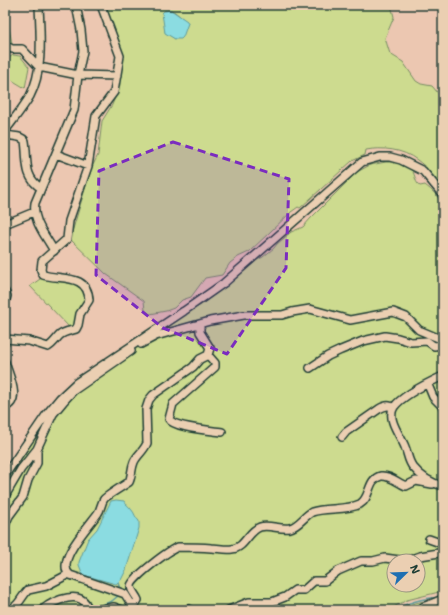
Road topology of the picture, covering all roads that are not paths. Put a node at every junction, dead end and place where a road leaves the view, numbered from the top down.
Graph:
1 (40, 5) edge
2 (76, 5) edge
3 (101, 5) edge
4 (5, 45) edge
5 (39, 67) junction
6 (78, 75) junction
7 (117, 76) junction
8 (5, 131) edge
9 (5, 134) edge
10 (56, 154) junction
11 (88, 166) junction
12 (41, 188) junction
13 (443, 195) edge
14 (34, 212) junction
15 (5, 224) edge
16 (54, 251) junction
17 (5, 292) edge
18 (5, 304) edge
19 (200, 324) junction
20 (5, 339) edge
21 (443, 340) edge
22 (443, 345) edge
23 (208, 355) junction
24 (5, 362) edge
25 (310, 368) dead end
26 (443, 376) edge
27 (428, 385) junction
28 (443, 407) edge
29 (5, 408) edge
30 (394, 408) junction
31 (222, 432) dead end
32 (342, 438) dead end
33 (37, 449) junction
34 (5, 475) edge
35 (432, 484) junction
36 (443, 486) edge
37 (5, 496) edge
38 (5, 525) edge
39 (429, 539) dead end
40 (443, 544) edge
41 (443, 553) edge
42 (68, 574) junction
43 (443, 599) edge
44 (18, 606) edge
45 (133, 607) edge
46 (90, 608) edge
47 (5, 609) edge
48 (42, 610) edge
49 (122, 610) edge
50 (229, 610) edge
51 (420, 610) edge

1 - 5 street
2 - 6 street
3 - 7 street
4 - 5 street
5 - 6 street
5 - 8 street
6 - 7 street
6 - 10 street
7 - 11 street
9 - 12 street
10 - 11 street
10 - 12 street
11 - 16 street
12 - 14 street
13 - 34 street
14 - 15 street
14 - 16 street
16 - 20 street
17 - 18 street
19 - 21 street
19 - 23 street
19 - 33 street
22 - 25 street
23 - 31 street
23 - 42 street
24 - 29 street
26 - 27 street
27 - 28 street
27 - 30 street
30 - 32 street
30 - 35 street
33 - 37 street
33 - 38 street
35 - 36 street
35 - 45 street
39 - 40 street
41 - 50 street
42 - 44 street
42 - 45 street
43 - 51 street
44 - 47 street
46 - 48 street
46 - 49 street

